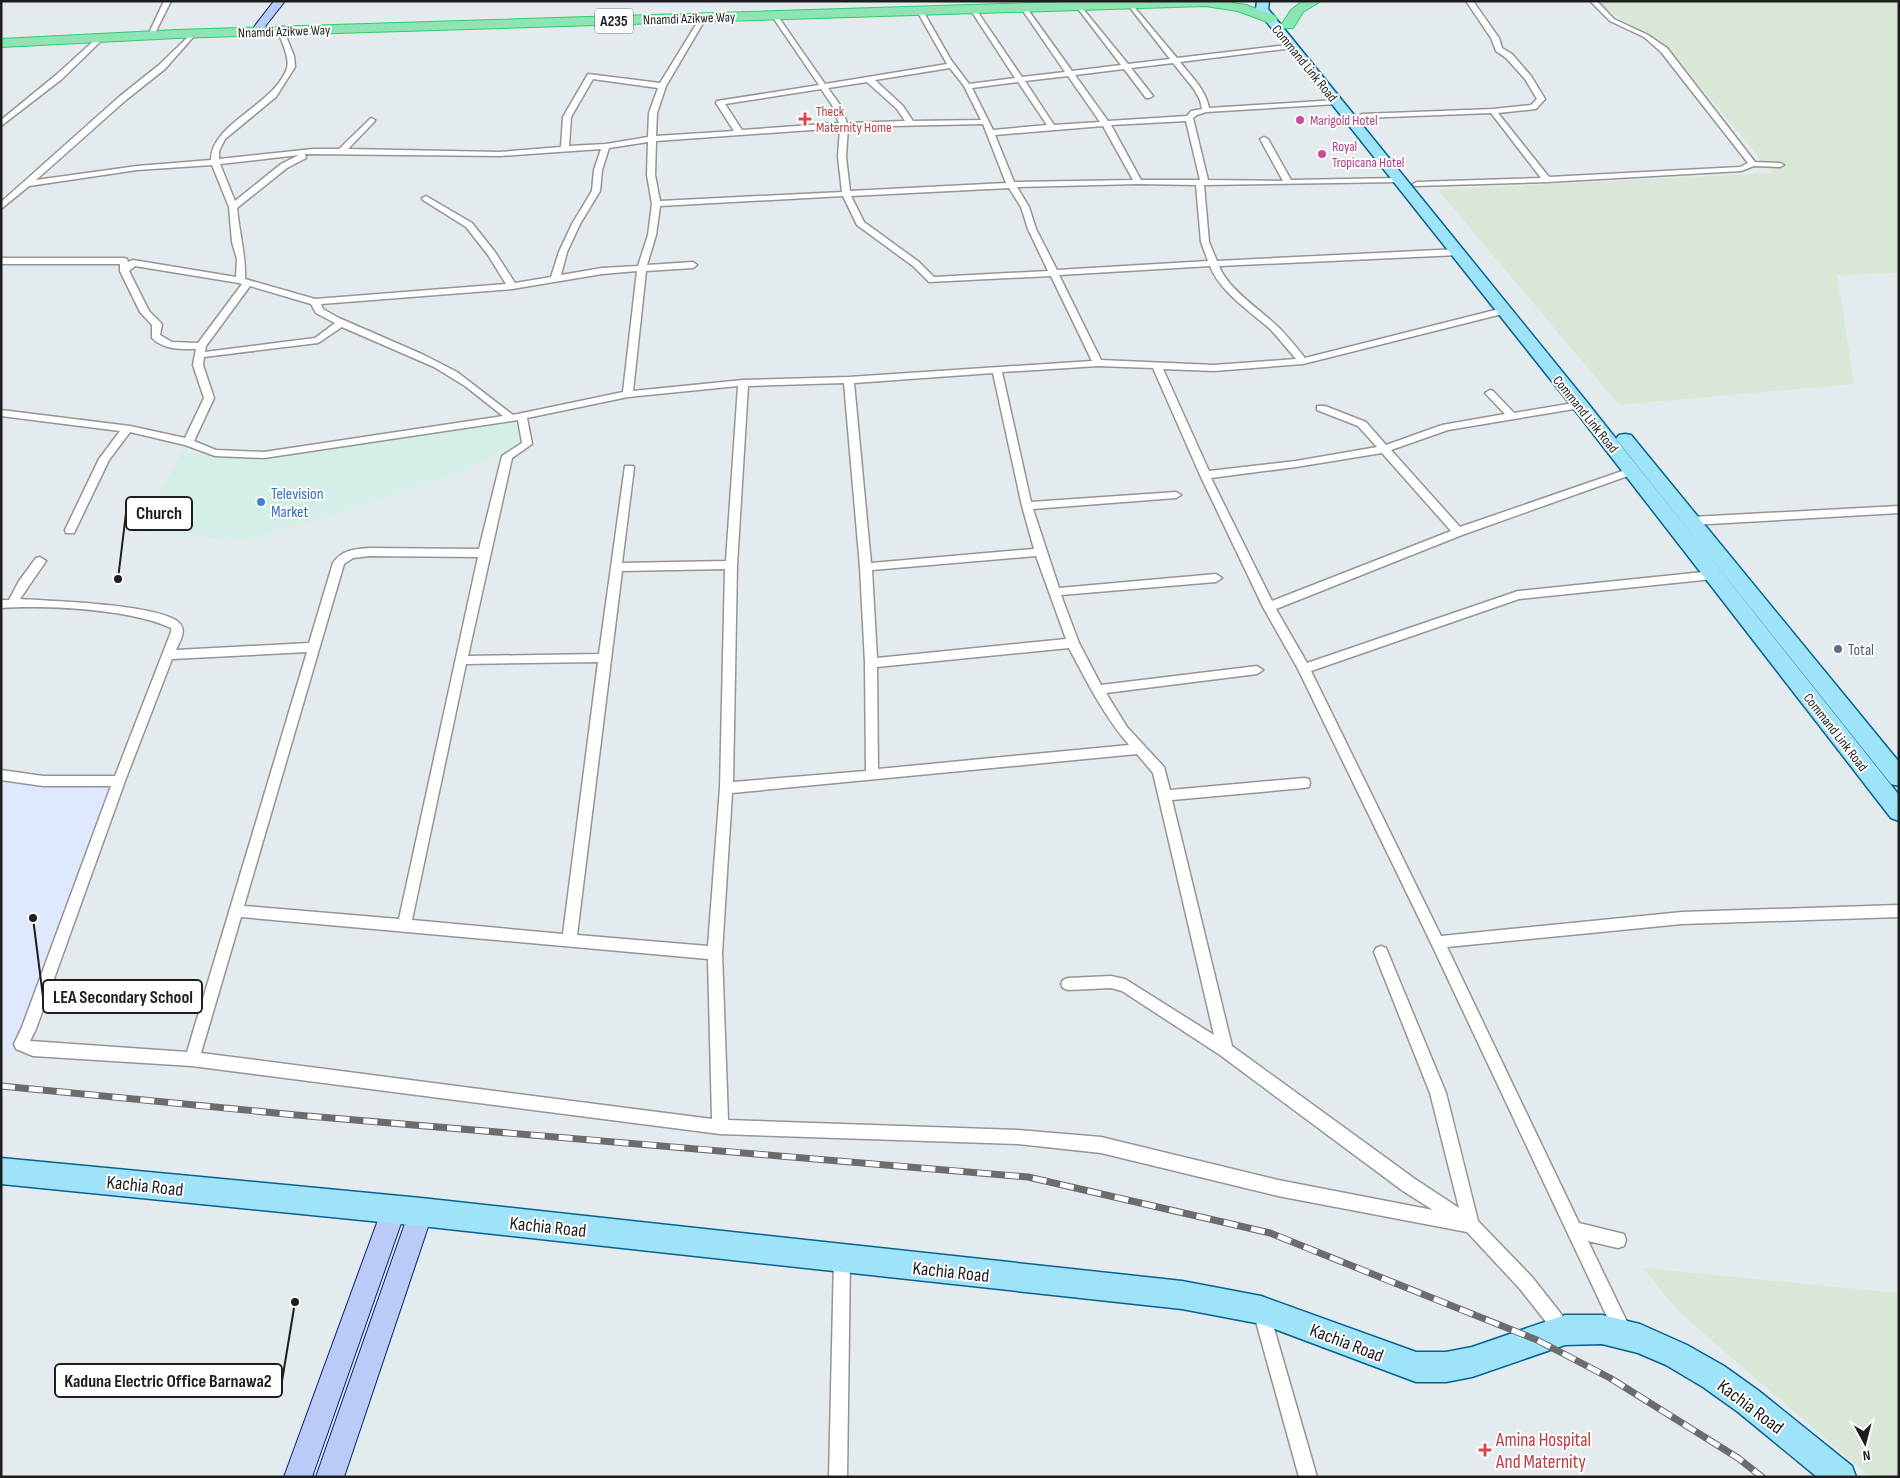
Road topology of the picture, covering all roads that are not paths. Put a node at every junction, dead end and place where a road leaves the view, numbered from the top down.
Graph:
1 (168, 1) edge
2 (280, 1) edge
3 (1226, 1) edge
4 (1264, 1) edge
5 (1315, 1) edge
6 (1469, 1) edge
7 (1593, 1) edge
8 (1191, 2) edge
9 (1077, 4) edge
10 (1130, 4) junction
11 (1024, 8) junction
12 (973, 9) junction
13 (920, 11) junction
14 (775, 16) junction
15 (703, 18) junction
16 (1270, 19) junction
17 (1288, 25) junction
18 (259, 27) junction
19 (153, 31) junction
20 (281, 31) junction
21 (193, 34) junction
22 (1, 38) edge
23 (100, 38) junction
24 (1, 42) edge
25 (1293, 46) junction
26 (1176, 60) junction
27 (951, 66) junction
28 (1125, 66) junction
29 (1071, 72) junction
30 (870, 80) junction
31 (1021, 80) junction
32 (662, 86) junction
33 (967, 86) junction
34 (822, 87) junction
35 (1149, 96) dead end
36 (1337, 102) junction
37 (1206, 110) junction
38 (1493, 111) junction
39 (1362, 116) junction
40 (1189, 118) junction
41 (370, 120) dead end
42 (986, 122) junction
43 (910, 123) junction
44 (1, 124) edge
45 (1106, 124) junction
46 (844, 125) junction
47 (1052, 127) junction
48 (739, 132) junction
49 (991, 133) junction
50 (651, 139) junction
51 (1264, 139) dead end
52 (606, 146) junction
53 (565, 149) junction
54 (313, 151) junction
55 (342, 151) junction
56 (216, 162) junction
57 (1753, 164) junction
58 (1780, 165) dead end
59 (1399, 180) junction
60 (1547, 180) junction
61 (1138, 182) junction
62 (1202, 183) junction
63 (1288, 183) junction
64 (27, 184) junction
65 (1417, 184) junction
66 (1011, 185) junction
67 (1, 193) edge
68 (16, 194) junction
69 (846, 194) junction
70 (426, 198) dead end
71 (656, 204) junction
72 (1, 207) edge
73 (233, 207) junction
74 (1439, 221) junction
75 (1458, 252) junction
76 (1, 261) edge
77 (1215, 263) junction
78 (693, 265) dead end
79 (642, 267) junction
80 (124, 271) junction
81 (1054, 274) junction
82 (555, 279) junction
83 (244, 281) junction
84 (512, 286) junction
85 (315, 302) junction
86 (1503, 311) junction
87 (340, 324) junction
88 (200, 351) junction
89 (1303, 360) junction
90 (1098, 363) junction
91 (1157, 366) junction
92 (998, 370) junction
93 (849, 380) junction
94 (743, 383) junction
95 (1490, 393) dead end
96 (628, 394) junction
97 (1580, 405) junction
98 (1322, 408) dead end
99 (1, 413) edge
100 (1511, 415) junction
101 (516, 417) junction
102 (127, 429) junction
103 (188, 442) junction
104 (1385, 449) junction
105 (629, 468) dead end
106 (1632, 471) junction
107 (1204, 475) junction
108 (1176, 495) dead end
109 (1027, 506) junction
110 (1899, 509) edge
111 (1692, 521) junction
112 (70, 530) dead end
113 (1458, 532) junction
114 (1040, 552) junction
115 (484, 553) junction
116 (40, 561) dead end
117 (731, 565) junction
118 (616, 567) junction
119 (866, 567) junction
120 (1713, 575) junction
121 (1216, 578) dead end
122 (1054, 592) junction
123 (6, 604) edge
124 (1269, 606) junction
125 (1072, 643) junction
126 (314, 647) junction
127 (168, 655) junction
128 (605, 658) junction
129 (461, 660) junction
130 (871, 663) junction
131 (1304, 669) junction
132 (1257, 670) dead end
133 (1097, 690) junction
134 (1139, 749) junction
135 (1, 775) edge
136 (872, 775) junction
137 (1899, 778) edge
138 (119, 781) junction
139 (1304, 783) dead end
140 (726, 788) junction
141 (1164, 796) junction
142 (1899, 812) edge
143 (237, 911) junction
144 (1899, 911) edge
145 (404, 926) junction
146 (569, 940) junction
147 (1437, 942) junction
148 (1381, 952) dead end
149 (715, 953) junction
150 (1068, 984) dead end
151 (1225, 1050) junction
152 (192, 1059) junction
153 (720, 1127) junction
154 (1, 1171) edge
155 (394, 1209) junction
156 (421, 1212) junction
157 (1471, 1225) junction
158 (1575, 1230) junction
159 (1618, 1240) dead end
160 (842, 1259) junction
161 (1261, 1310) junction
162 (1563, 1330) junction
163 (1625, 1335) junction
164 (298, 1477) edge
165 (330, 1477) edge
166 (838, 1477) edge
167 (1308, 1477) edge
168 (1841, 1477) edge

1 - 19 street
2 - 18 street
3 - 8 highway, Nnamdi Azikwe Way / A235
4 - 16 main road, Command Link Road
4 - 17 main road, Command Link Road
5 - 17 highway
6 - 38 street
7 - 57 street
8 - 10 highway, Nnamdi Azikwe Way / A235
8 - 16 highway
9 - 10 highway, Nnamdi Azikwe Way / A235
9 - 11 highway, Nnamdi Azikwe Way / A235
9 - 18 highway, Nnamdi Azikwe Way / A235
9 - 28 street
10 - 26 street
11 - 12 highway, Nnamdi Azikwe Way / A235
11 - 29 street
12 - 13 highway, Nnamdi Azikwe Way / A235
12 - 31 street
13 - 14 highway, Nnamdi Azikwe Way / A235
13 - 27 street
14 - 15 highway, Nnamdi Azikwe Way / A235
14 - 34 street
15 - 20 highway, Nnamdi Azikwe Way / A235
15 - 32 street
16 - 25 main road, Command Link Road
17 - 39 main road, Command Link Road
18 - 19 highway, Nnamdi Azikwe Way / A235
19 - 22 highway, Nnamdi Azikwe Way / A235
20 - 21 highway, Nnamdi Azikwe Way / A235
20 - 56 street
21 - 23 highway, Nnamdi Azikwe Way / A235
21 - 64 street
23 - 24 highway, Nnamdi Azikwe Way / A235
23 - 44 street
25 - 26 street
25 - 36 main road, Command Link Road
26 - 28 street
26 - 37 street
27 - 30 street
27 - 33 street
28 - 29 street
28 - 35 street
29 - 31 street
29 - 45 street
30 - 34 street
30 - 43 street
31 - 33 street
31 - 47 street
32 - 50 street
32 - 53 street
33 - 42 street
34 - 46 street
34 - 48 street
36 - 37 street
36 - 59 main road, Command Link Road
37 - 40 street
38 - 39 street
38 - 60 street
39 - 65 main road, Command Link Road
40 - 45 street
40 - 62 street
41 - 55 street
42 - 43 street
42 - 49 street
43 - 46 street
45 - 47 street
45 - 61 street
46 - 48 street
46 - 69 street
47 - 49 street
48 - 50 street
49 - 66 street
50 - 52 street
50 - 71 street
51 - 63 street
52 - 53 street
52 - 82 street
53 - 55 street
54 - 55 street
54 - 56 street
54 - 73 street
56 - 64 street
56 - 73 street
57 - 58 street
57 - 60 street
59 - 63 street
59 - 74 main road, Command Link Road
60 - 65 street
61 - 62 street
61 - 66 street
62 - 63 street
62 - 77 street
64 - 68 street
65 - 74 main road, Command Link Road
66 - 69 street
66 - 81 street
67 - 68 street
68 - 72 street
69 - 71 street
69 - 81 street
70 - 84 street
71 - 79 street
73 - 83 street
74 - 75 main road, Command Link Road
74 - 111 main road, Command Link Road
75 - 77 street
75 - 86 main road, Command Link Road
76 - 80 street
77 - 81 street
77 - 89 street
78 - 79 street
79 - 82 street
79 - 96 street
80 - 83 street
80 - 88 street
81 - 90 street
82 - 84 street
83 - 85 street
83 - 88 street
84 - 85 street
85 - 87 street
86 - 89 street
86 - 97 main road, Command Link Road
87 - 88 street
87 - 101 street
88 - 103 street
89 - 91 street
90 - 91 street
90 - 92 street
91 - 107 street
92 - 93 street
92 - 109 street
93 - 94 street
93 - 119 street
94 - 96 street
94 - 117 street
95 - 100 street
96 - 101 street
97 - 100 street
97 - 106 main road, Command Link Road
98 - 104 street
99 - 102 street
100 - 104 street
101 - 103 street
101 - 115 street
102 - 103 street
102 - 112 street
104 - 107 street
104 - 113 street
105 - 118 street
106 - 113 street
106 - 120 main road, Command Link Road
107 - 124 street
108 - 109 street
109 - 114 street
110 - 111 street
111 - 137 main road, Command Link Road
113 - 124 street
114 - 119 street
114 - 122 street
115 - 126 street
115 - 129 street
116 - 123 street
117 - 118 street
117 - 140 street
118 - 128 street
119 - 130 street
120 - 131 street
120 - 142 main road, Command Link Road
121 - 122 street
122 - 125 street
123 - 127 street
124 - 131 street
125 - 130 street
125 - 133 street
126 - 127 street
126 - 143 street
127 - 138 street
128 - 129 street
128 - 146 street
129 - 145 street
130 - 136 street
131 - 147 street
132 - 133 street
133 - 134 street
134 - 136 street
134 - 141 street
135 - 138 street
136 - 140 street
138 - 152 street
139 - 141 street
140 - 149 street
141 - 151 street
143 - 145 street
143 - 152 street
144 - 147 street
145 - 146 street
146 - 149 street
147 - 158 street
148 - 157 street
149 - 153 street
150 - 151 street
151 - 157 street
152 - 153 street
153 - 157 street
154 - 155 main road, Kachia Road
155 - 156 main road, Kachia Road
155 - 164 street
156 - 160 main road, Kachia Road
156 - 165 street
157 - 162 street
158 - 159 street
158 - 163 street
160 - 161 main road, Kachia Road
160 - 166 street
161 - 162 main road, Kachia Road
161 - 167 street
162 - 163 main road, Kachia Road
163 - 168 main road, Kachia Road

